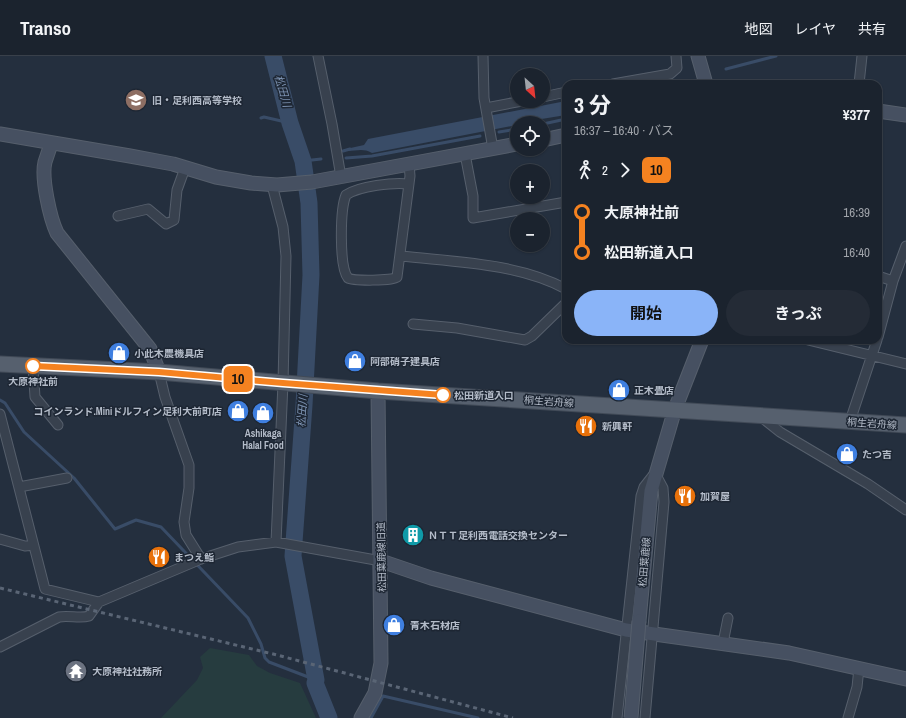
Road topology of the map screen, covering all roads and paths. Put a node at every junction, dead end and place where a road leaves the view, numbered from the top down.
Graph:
1 (318, 56) edge
2 (483, 56) edge
3 (676, 56) edge
4 (698, 56) edge
5 (862, 56) edge
6 (636, 80) edge
7 (705, 80) edge
8 (859, 80) edge
9 (562, 93) edge
10 (550, 95) edge
11 (510, 105) edge
12 (486, 112) junction
13 (882, 112) edge
14 (906, 115) edge
15 (0, 134) edge
16 (562, 136) edge
17 (550, 138) edge
18 (51, 144) junction
19 (510, 145) edge
20 (493, 149) junction
21 (465, 154) junction
22 (409, 164) junction
23 (185, 168) junction
24 (341, 177) junction
25 (409, 184) junction
26 (275, 185) junction
27 (562, 203) edge
28 (118, 216) dead end
29 (906, 246) edge
30 (400, 256) junction
31 (882, 277) edge
32 (893, 281) junction
33 (562, 287) edge
34 (562, 307) edge
35 (882, 322) edge
36 (413, 324) dead end
37 (700, 344) edge
38 (823, 344) edge
39 (876, 344) edge
40 (873, 357) junction
41 (0, 364) edge
42 (906, 364) edge
43 (33, 366) junction
44 (159, 372) junction
45 (286, 384) junction
46 (378, 391) junction
47 (675, 409) junction
48 (0, 414) edge
49 (760, 416) junction
50 (850, 421) junction
51 (58, 425) dead end
52 (906, 425) edge
53 (655, 473) junction
54 (67, 478) dead end
55 (20, 487) junction
56 (906, 510) edge
57 (0, 539) edge
58 (279, 542) junction
59 (33, 545) junction
60 (201, 559) junction
61 (381, 561) junction
62 (99, 602) junction
63 (728, 618) dead end
64 (626, 630) junction
65 (651, 634) junction
66 (723, 642) junction
67 (0, 647) edge
68 (859, 668) junction
69 (906, 679) edge
70 (361, 718) edge
71 (617, 718) edge
72 (630, 718) edge
73 (645, 718) edge
74 (848, 718) edge

1 - 24 street
2 - 12 street
3 - 6 street
4 - 7 street
5 - 8 street
9 - 10 street
11 - 12 street
12 - 20 street
13 - 14 street
15 - 18 street
16 - 17 street
18 - 23 street
18 - 44 street
19 - 20 street
20 - 21 street
21 - 22 street
21 - 27 street
22 - 24 street
22 - 25 street
23 - 26 street
23 - 28 street
24 - 26 street
25 - 30 street
25 - 30 street
26 - 45 street
29 - 32 street
30 - 33 street
31 - 32 street
32 - 35 street
34 - 36 street
37 - 47 street, 松田葉鹿線
38 - 40 street
39 - 40 street
40 - 42 street
40 - 50 street
41 - 43 main road, 桐生岩舟線
43 - 44 main road, 桐生岩舟線
43 - 51 street
44 - 45 main road, 桐生岩舟線
44 - 60 street
45 - 46 main road, 桐生岩舟線
45 - 58 street
46 - 47 main road, 桐生岩舟線
46 - 61 street, 松田葉鹿線旧道
47 - 49 main road, 桐生岩舟線
47 - 53 street, 松田葉鹿線
48 - 55 street
49 - 50 main road, 桐生岩舟線
49 - 56 street
50 - 52 main road, 桐生岩舟線
53 - 64 street
53 - 65 street
53 - 72 street, 松田葉鹿線, bridge
54 - 55 street
55 - 59 street
57 - 59 street
58 - 60 street
58 - 61 street
59 - 62 street
60 - 62 street
61 - 64 street
61 - 70 street, 松田葉鹿線旧道
62 - 67 street
63 - 66 street
64 - 65 street
64 - 71 street
65 - 66 street
65 - 73 street
66 - 68 street
68 - 69 street
68 - 74 street

